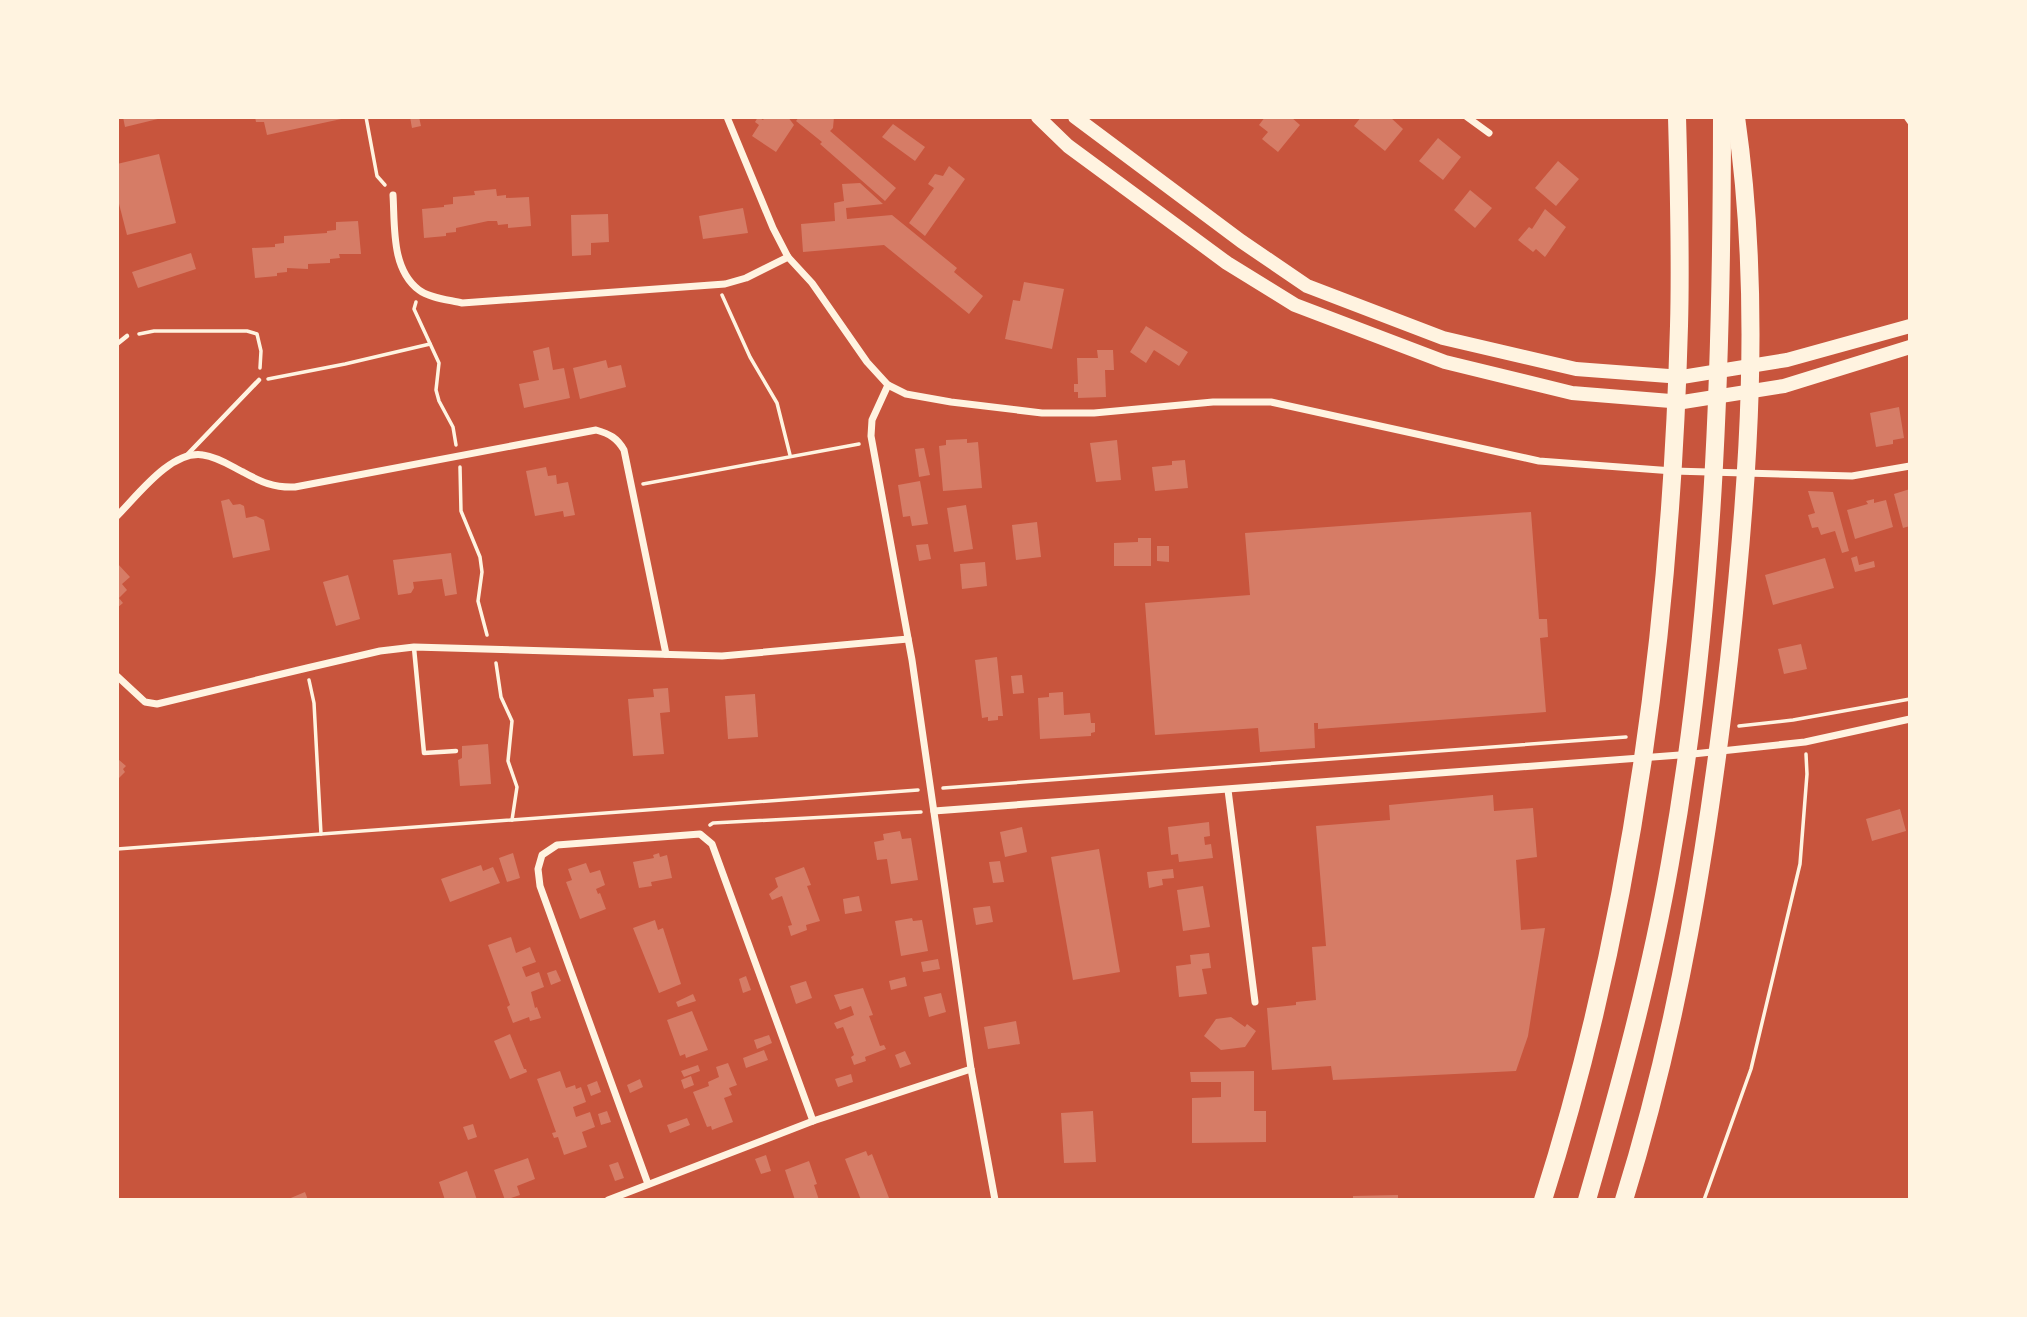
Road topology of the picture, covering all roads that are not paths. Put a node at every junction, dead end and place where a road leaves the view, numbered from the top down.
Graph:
1 (727, 117) edge
2 (1038, 117) edge
3 (1075, 117) edge
4 (1466, 117) edge
5 (1677, 117) edge
6 (1722, 117) edge
7 (1736, 117) edge
8 (1489, 133) dead end
9 (393, 195) road end
10 (788, 257) junction
11 (1910, 326) edge
12 (127, 336) road end
13 (117, 344) edge
14 (1910, 347) edge
15 (259, 380) road end
16 (888, 386) junction
17 (184, 457) junction
18 (1910, 466) edge
19 (117, 516) edge
20 (908, 639) junction
21 (414, 647) junction
22 (666, 654) junction
23 (117, 676) edge
24 (1910, 719) edge
25 (456, 751) dead end
26 (1228, 790) junction
27 (934, 811) junction
28 (1255, 1002) dead end
29 (971, 1069) junction
30 (813, 1121) junction
31 (648, 1184) junction
32 (608, 1200) edge
33 (995, 1200) edge
34 (1543, 1200) edge
35 (1587, 1200) edge
36 (1624, 1200) edge

1 - 10 street
2 - 14 main road
3 - 11 main road
4 - 8 street
5 - 34 highway
6 - 35 highway
7 - 36 highway
9 - 10 street
10 - 16 street
12 - 13 lane
15 - 17 lane
16 - 18 street
16 - 20 street
17 - 19 street
17 - 22 street
20 - 22 street
20 - 27 street
21 - 22 street
21 - 23 street
21 - 25 lane
24 - 26 street
26 - 27 street
26 - 28 street
27 - 29 street
29 - 30 street
29 - 33 street
30 - 31 street
30 - 31 street
31 - 32 street

